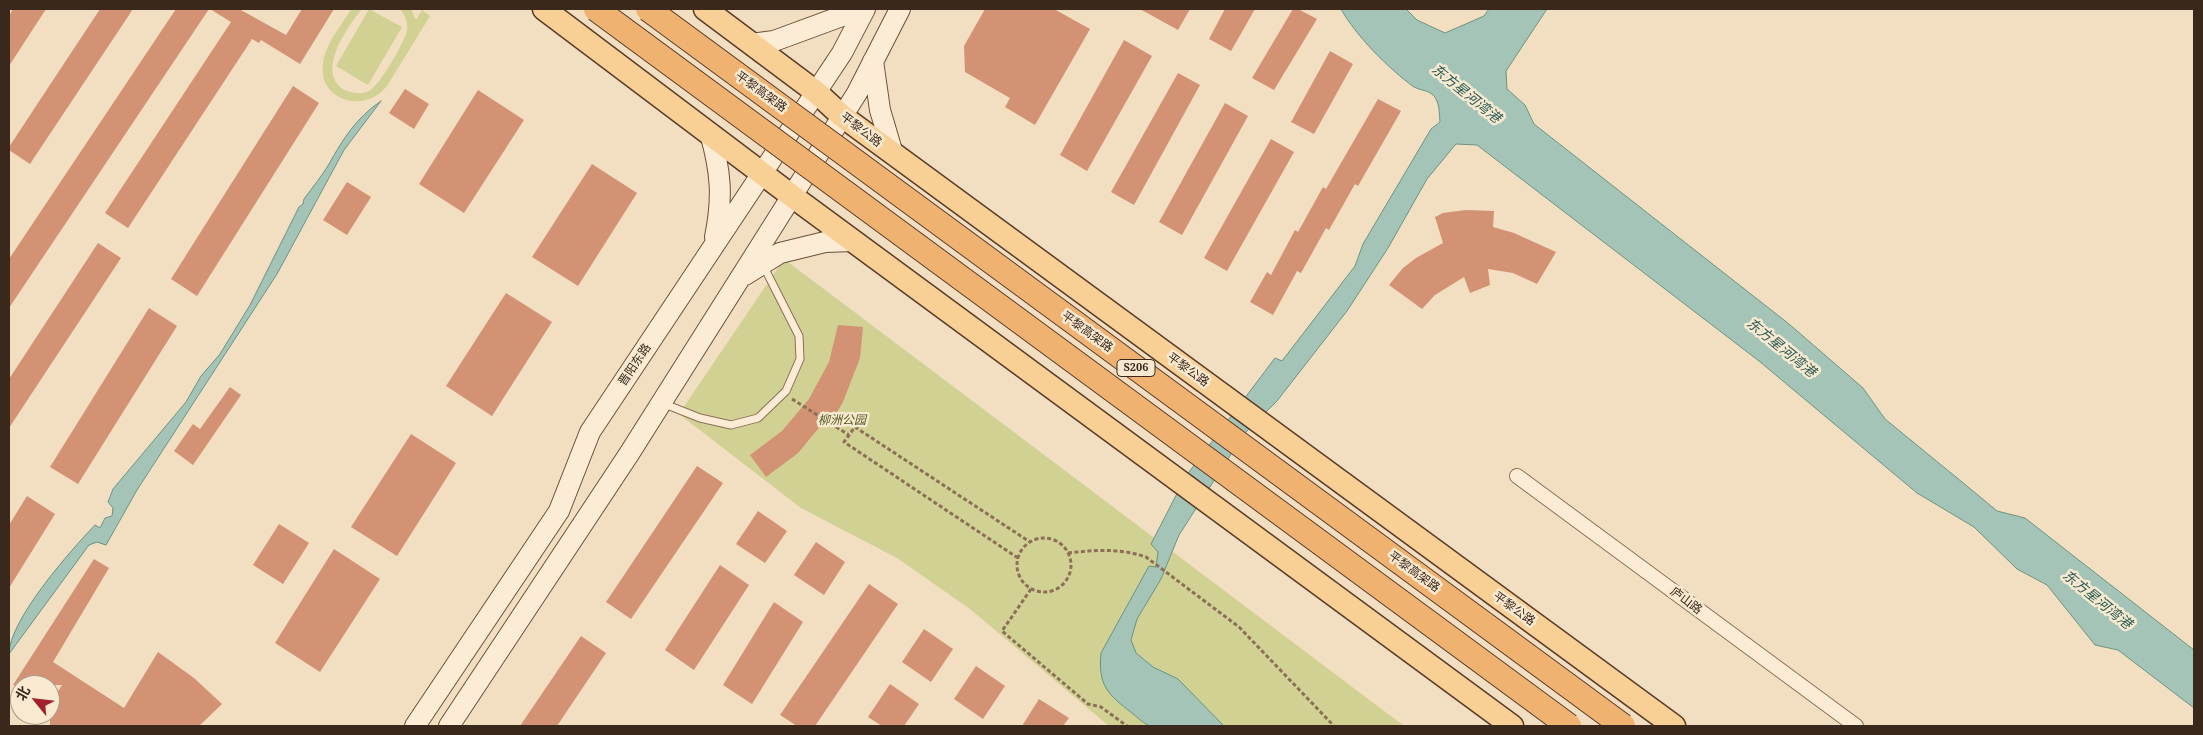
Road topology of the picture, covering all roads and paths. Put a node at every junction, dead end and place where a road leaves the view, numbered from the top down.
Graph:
1 (544, 9) edge
2 (596, 9) edge
3 (648, 9) edge
4 (705, 9) edge
5 (860, 9) edge
6 (865, 9) edge
7 (900, 9) edge
8 (751, 44) junction
9 (873, 61) junction
10 (816, 92) junction
11 (842, 116) junction
12 (710, 133) junction
13 (893, 154) junction
14 (762, 172) junction
15 (792, 196) junction
16 (853, 241) junction
17 (713, 246) junction
18 (763, 264) junction
19 (740, 279) junction
20 (783, 394) junction
21 (662, 403) junction
22 (849, 435) junction
23 (1517, 476) dead end
24 (1030, 542) junction
25 (1068, 553) junction
26 (1018, 558) junction
27 (1031, 589) junction
28 (415, 726) edge
29 (449, 726) edge
30 (1127, 726) edge
31 (1334, 726) edge
32 (1512, 726) edge
33 (1568, 726) edge
34 (1623, 726) edge
35 (1674, 726) edge
36 (1856, 726) edge

1 - 12 main road
2 - 33 highway, S206, bridge
3 - 34 highway, 平黎高架路 / S206, bridge
4 - 8 main road, 平黎公路
5 - 8 main road
6 - 10 main road, 晋阳东路
7 - 9 main road
8 - 10 main road, 平黎公路
9 - 11 main road
9 - 13 main road
10 - 11 main road, 平黎公路
10 - 14 main road, 晋阳东路
11 - 13 main road, 平黎公路
11 - 15 main road
12 - 14 main road
12 - 17 main road
13 - 35 main road, 平黎公路
14 - 15 main road
14 - 17 main road, 晋阳东路
15 - 16 main road
15 - 19 main road
16 - 18 main road
16 - 32 main road
17 - 28 main road, 晋阳东路
18 - 19 main road
18 - 20 lane
19 - 21 main road
20 - 21 lane
20 - 22 path
21 - 29 main road
22 - 24 path
22 - 26 path
23 - 36 street, 庐山路
24 - 25 path
24 - 26 path
25 - 27 path
25 - 31 path
26 - 27 path
27 - 30 path

